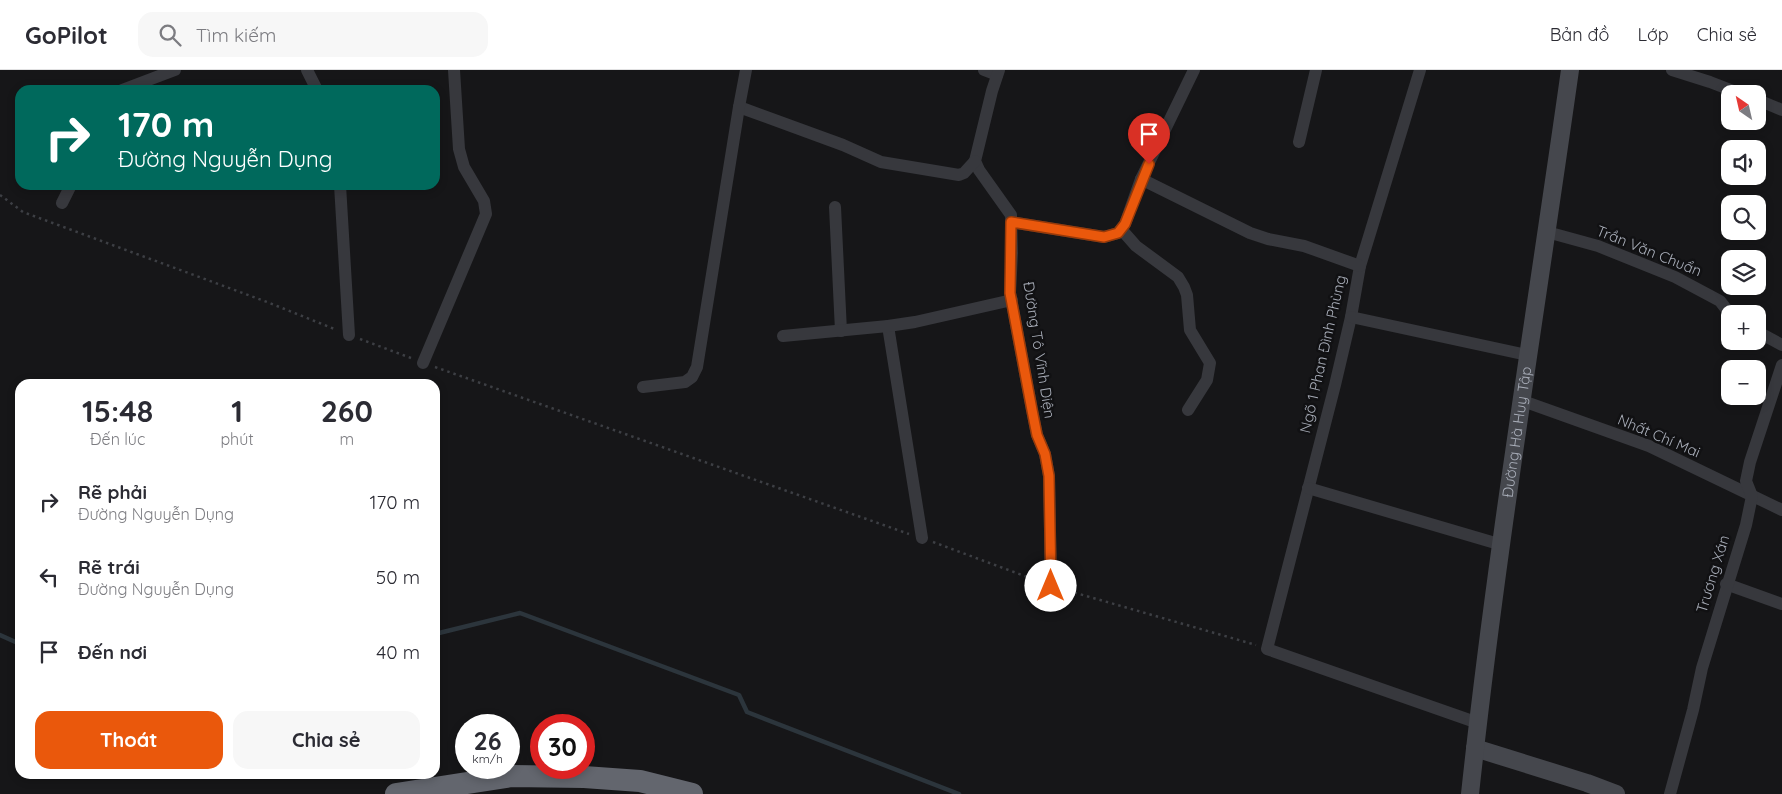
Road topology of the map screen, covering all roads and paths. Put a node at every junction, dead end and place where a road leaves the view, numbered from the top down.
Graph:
1 (176, 70) edge
2 (307, 70) edge
3 (454, 70) edge
4 (746, 70) edge
5 (984, 70) edge
6 (1194, 70) edge
7 (1316, 70) edge
8 (1420, 70) edge
9 (1570, 70) edge
10 (1672, 70) edge
11 (998, 73) edge
12 (136, 85) edge
13 (314, 85) edge
14 (1721, 86) edge
15 (1766, 103) edge
16 (739, 107) junction
17 (1782, 110) edge
18 (1299, 142) dead end
19 (975, 161) junction
20 (1141, 179) junction
21 (68, 190) edge
22 (340, 190) edge
23 (0, 195) edge
24 (62, 203) dead end
25 (835, 207) dead end
26 (1011, 222) junction
27 (1121, 229) junction
28 (1547, 232) junction
29 (1360, 266) junction
30 (1012, 300) junction
31 (1723, 305) edge
32 (1351, 317) junction
33 (888, 326) junction
34 (841, 331) junction
35 (349, 335) junction
36 (783, 336) dead end
37 (1766, 337) edge
38 (1782, 346) edge
39 (1527, 355) junction
40 (423, 363) junction
41 (1782, 366) edge
42 (643, 387) dead end
43 (1520, 400) junction
44 (1188, 410) dead end
45 (1308, 488) junction
46 (1752, 496) junction
47 (1782, 510) edge
48 (922, 538) junction
49 (1502, 545) junction
50 (1726, 584) junction
51 (1051, 586) junction
52 (1782, 604) edge
53 (1268, 649) junction
54 (1478, 723) junction
55 (1475, 748) junction
56 (396, 794) edge
57 (692, 794) edge
58 (1470, 794) edge
59 (1616, 794) edge
60 (1670, 794) edge

1 - 12 street
2 - 13 street
3 - 40 street
4 - 16 street
5 - 11 street
6 - 20 street
7 - 18 street
8 - 29 street, Ngõ 1 Phan Đình Phùng
9 - 28 main road, Đường Hà Huy Tập
10 - 14 street
11 - 19 street
15 - 17 street
16 - 19 street
16 - 42 street
19 - 26 street, Đường Tô Vĩnh Diện
20 - 27 street
20 - 29 street
21 - 24 street
22 - 35 street
23 - 35 path
25 - 34 street
26 - 27 street
26 - 30 street, Đường Tô Vĩnh Diện
27 - 44 street
28 - 31 street, Trần Văn Chuẩn
28 - 39 main road, Đường Hà Huy Tập
29 - 32 street, Ngõ 1 Phan Đình Phùng
30 - 33 street
30 - 51 street, Đường Tô Vĩnh Diện
32 - 39 street
32 - 45 street, Ngõ 1 Phan Đình Phùng
33 - 34 street
33 - 48 street
34 - 36 street
35 - 40 path
37 - 38 street
39 - 43 main road, Đường Hà Huy Tập
40 - 48 path
41 - 46 street, Trương Xán
43 - 46 street, Nhất Chí Mai
43 - 49 main road, Đường Hà Huy Tập
45 - 49 street
45 - 53 street, Ngõ 1 Phan Đình Phùng
46 - 47 street, Nhất Chí Mai
46 - 50 street, Trương Xán
48 - 51 path
49 - 54 main road, Đường Hà Huy Tập
50 - 52 street
50 - 60 street, Trương Xán
51 - 53 path
53 - 54 street
54 - 55 main road, Đường Hà Huy Tập
55 - 58 main road, Đường Hà Huy Tập
55 - 59 main road
56 - 57 highway

